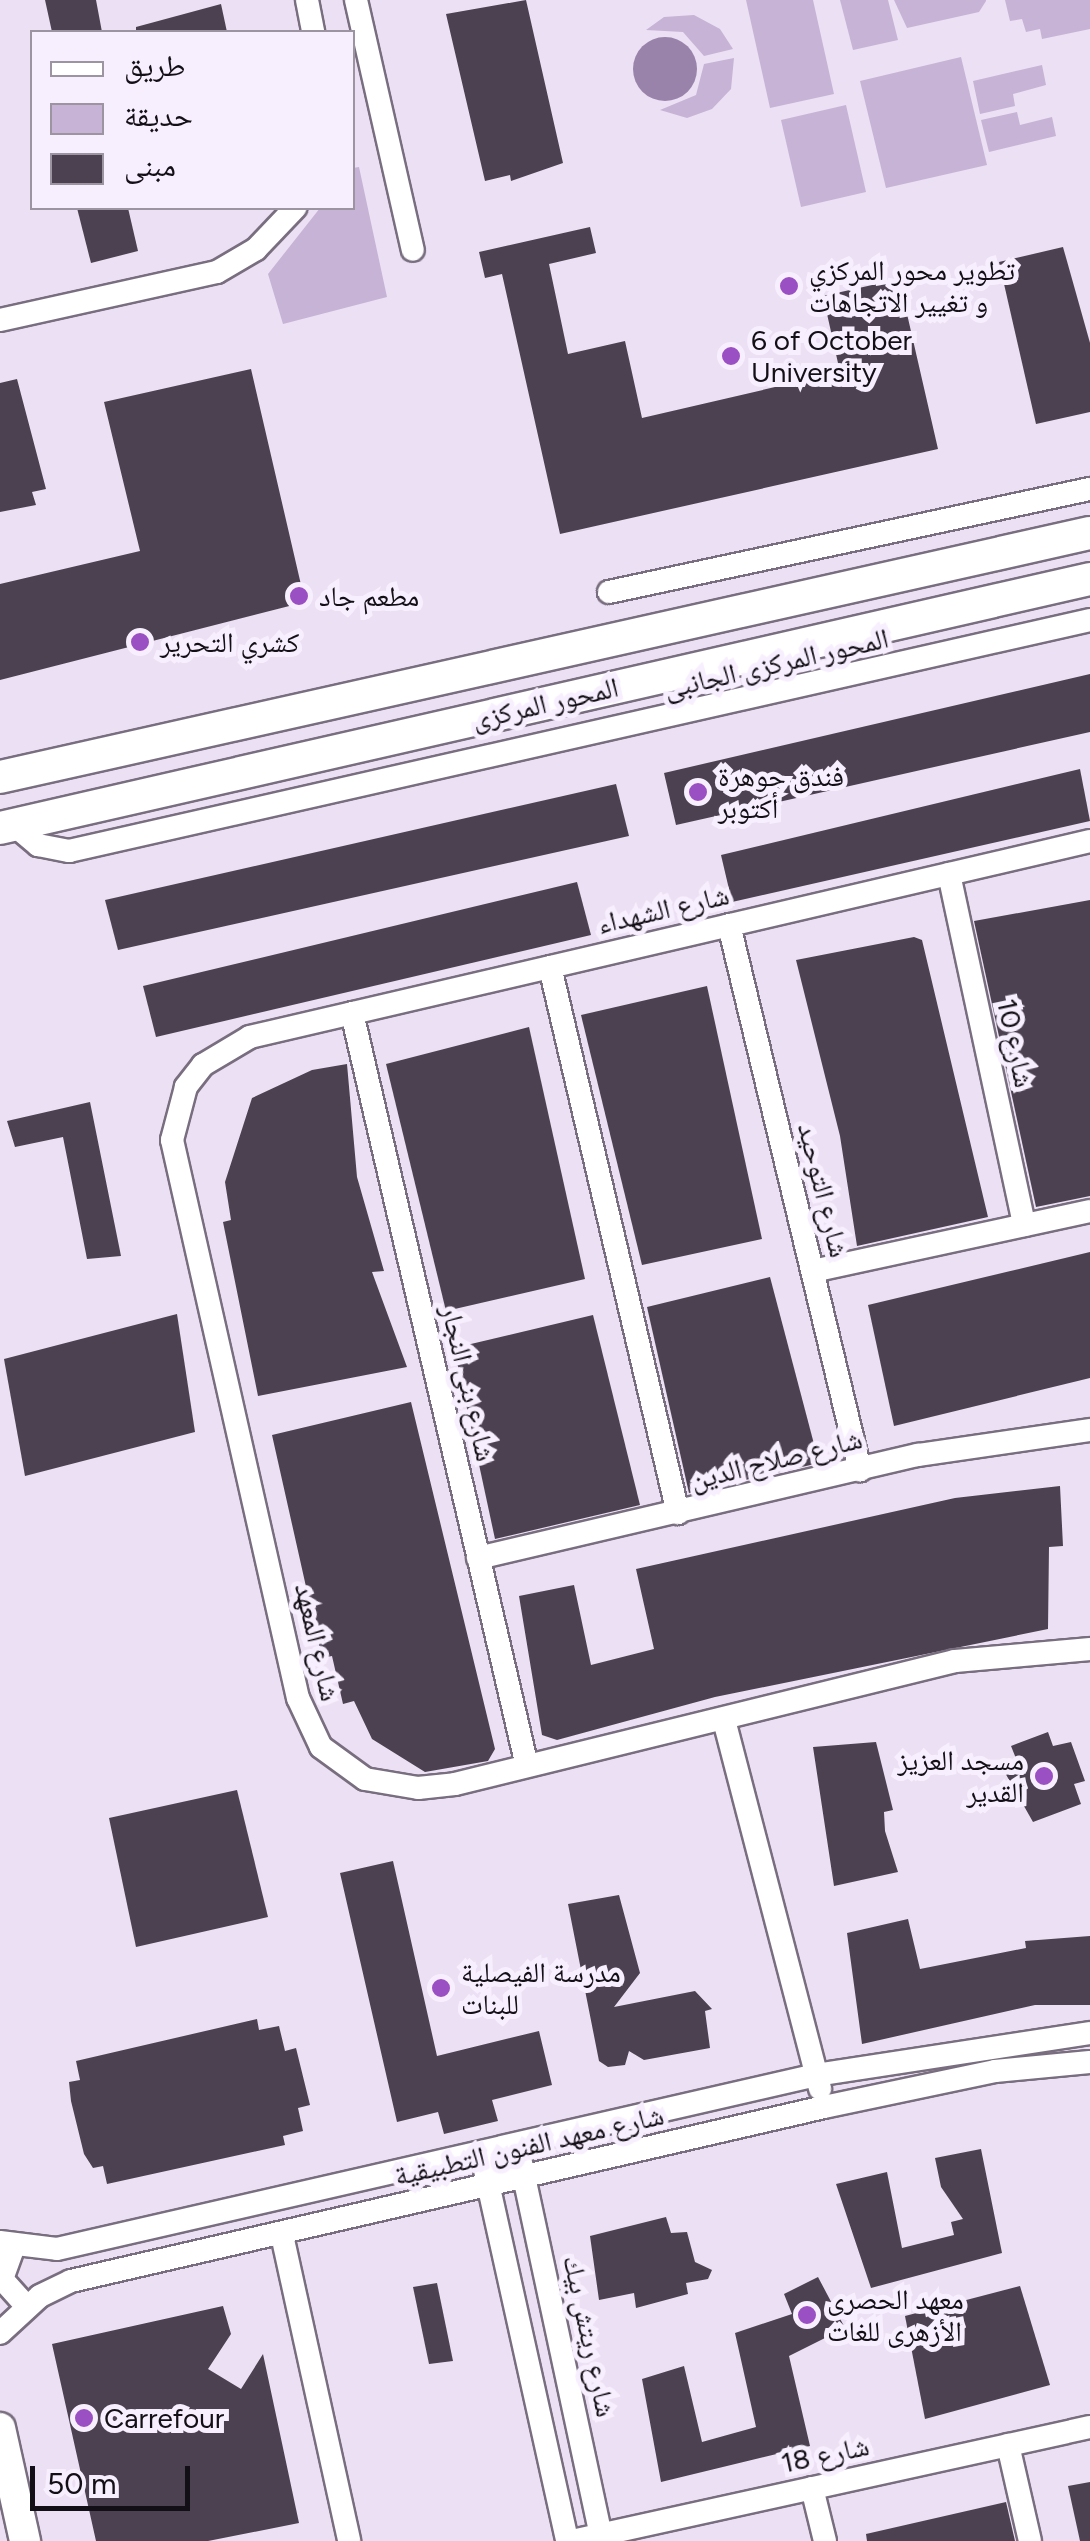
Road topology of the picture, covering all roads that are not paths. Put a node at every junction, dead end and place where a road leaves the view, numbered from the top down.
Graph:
1 (307, 0) edge
2 (356, 0) edge
3 (313, 30) edge
4 (293, 210) edge
5 (414, 250) dead end
6 (0, 320) edge
7 (1090, 489) edge
8 (1090, 534) edge
9 (1090, 580) edge
10 (609, 592) dead end
11 (1090, 620) edge
12 (0, 778) edge
13 (7, 826) edge
14 (1090, 841) edge
15 (948, 874) junction
16 (729, 925) junction
17 (550, 967) junction
18 (352, 1013) junction
19 (250, 1037) joint
20 (1090, 1211) edge
21 (1024, 1225) junction
22 (812, 1271) junction
23 (1090, 1430) edge
24 (860, 1470) junction
25 (678, 1513) junction
26 (478, 1558) junction
27 (1090, 1648) edge
28 (724, 1720) junction
29 (527, 1766) junction
30 (1090, 2034) edge
31 (1090, 2062) edge
32 (816, 2075) junction
33 (824, 2107) junction
34 (518, 2144) junction
35 (480, 2152) junction
36 (525, 2176) junction
37 (489, 2184) junction
38 (282, 2234) junction
39 (7, 2244) edge
40 (26, 2306) junction
41 (0, 2333) edge
42 (1090, 2427) edge
43 (0, 2428) edge
44 (1008, 2445) junction
45 (586, 2463) junction
46 (551, 2470) junction
47 (812, 2488) junction
48 (601, 2538) edge
49 (25, 2541) edge
50 (348, 2541) edge
51 (570, 2541) edge
52 (825, 2541) edge
53 (1030, 2541) edge

1 - 3 street
2 - 5 street
4 - 6 street
7 - 10 street
8 - 12 main road
9 - 13 main road, المحور المركزى
11 - 13 street, المحور المركزى الجانبى
14 - 15 street, شارع الشهداء
15 - 16 street, شارع الشهداء
15 - 21 street, شارع 10
16 - 17 street, شارع الشهداء
16 - 22 street, شارع التوحيد
17 - 18 street, شارع الشهداء
17 - 25 street
18 - 19 street, شارع الشهداء
18 - 26 street, شارع بنى النجار
19 - 29 street, شارع المعهد
20 - 21 street
21 - 22 street
22 - 24 street, شارع التوحيد
23 - 24 street, شارع صلاح الدين
24 - 25 street, شارع صلاح الدين
25 - 26 street, شارع صلاح الدين
26 - 29 street, شارع بنى النجار
27 - 28 street, شارع المعهد
28 - 29 street, شارع المعهد
28 - 32 street
30 - 32 street, شارع معهد الفنون التطبيقية
31 - 33 street, شارع معهد الفنون التطبيقية
32 - 33 street
32 - 34 street, شارع معهد الفنون التطبيقية
33 - 36 street, شارع معهد الفنون التطبيقية
34 - 35 street, شارع معهد الفنون التطبيقية
34 - 36 street, شارع ريتش بيك
35 - 37 street
35 - 39 street, شارع معهد الفنون التطبيقية
36 - 37 street, شارع معهد الفنون التطبيقية
36 - 45 street, شارع ريتش بيك
37 - 38 street, شارع معهد الفنون التطبيقية
37 - 46 street
38 - 40 street, شارع معهد الفنون التطبيقية
38 - 50 street
39 - 40 street
40 - 41 street, شارع معهد الفنون التطبيقية
42 - 44 street, شارع 18
43 - 49 street
44 - 47 street, شارع 18
44 - 53 street
45 - 46 street
45 - 48 street, شارع ريتش بيك
46 - 51 street
47 - 48 street, شارع 18
47 - 52 street
48 - 51 street, شارع 18

